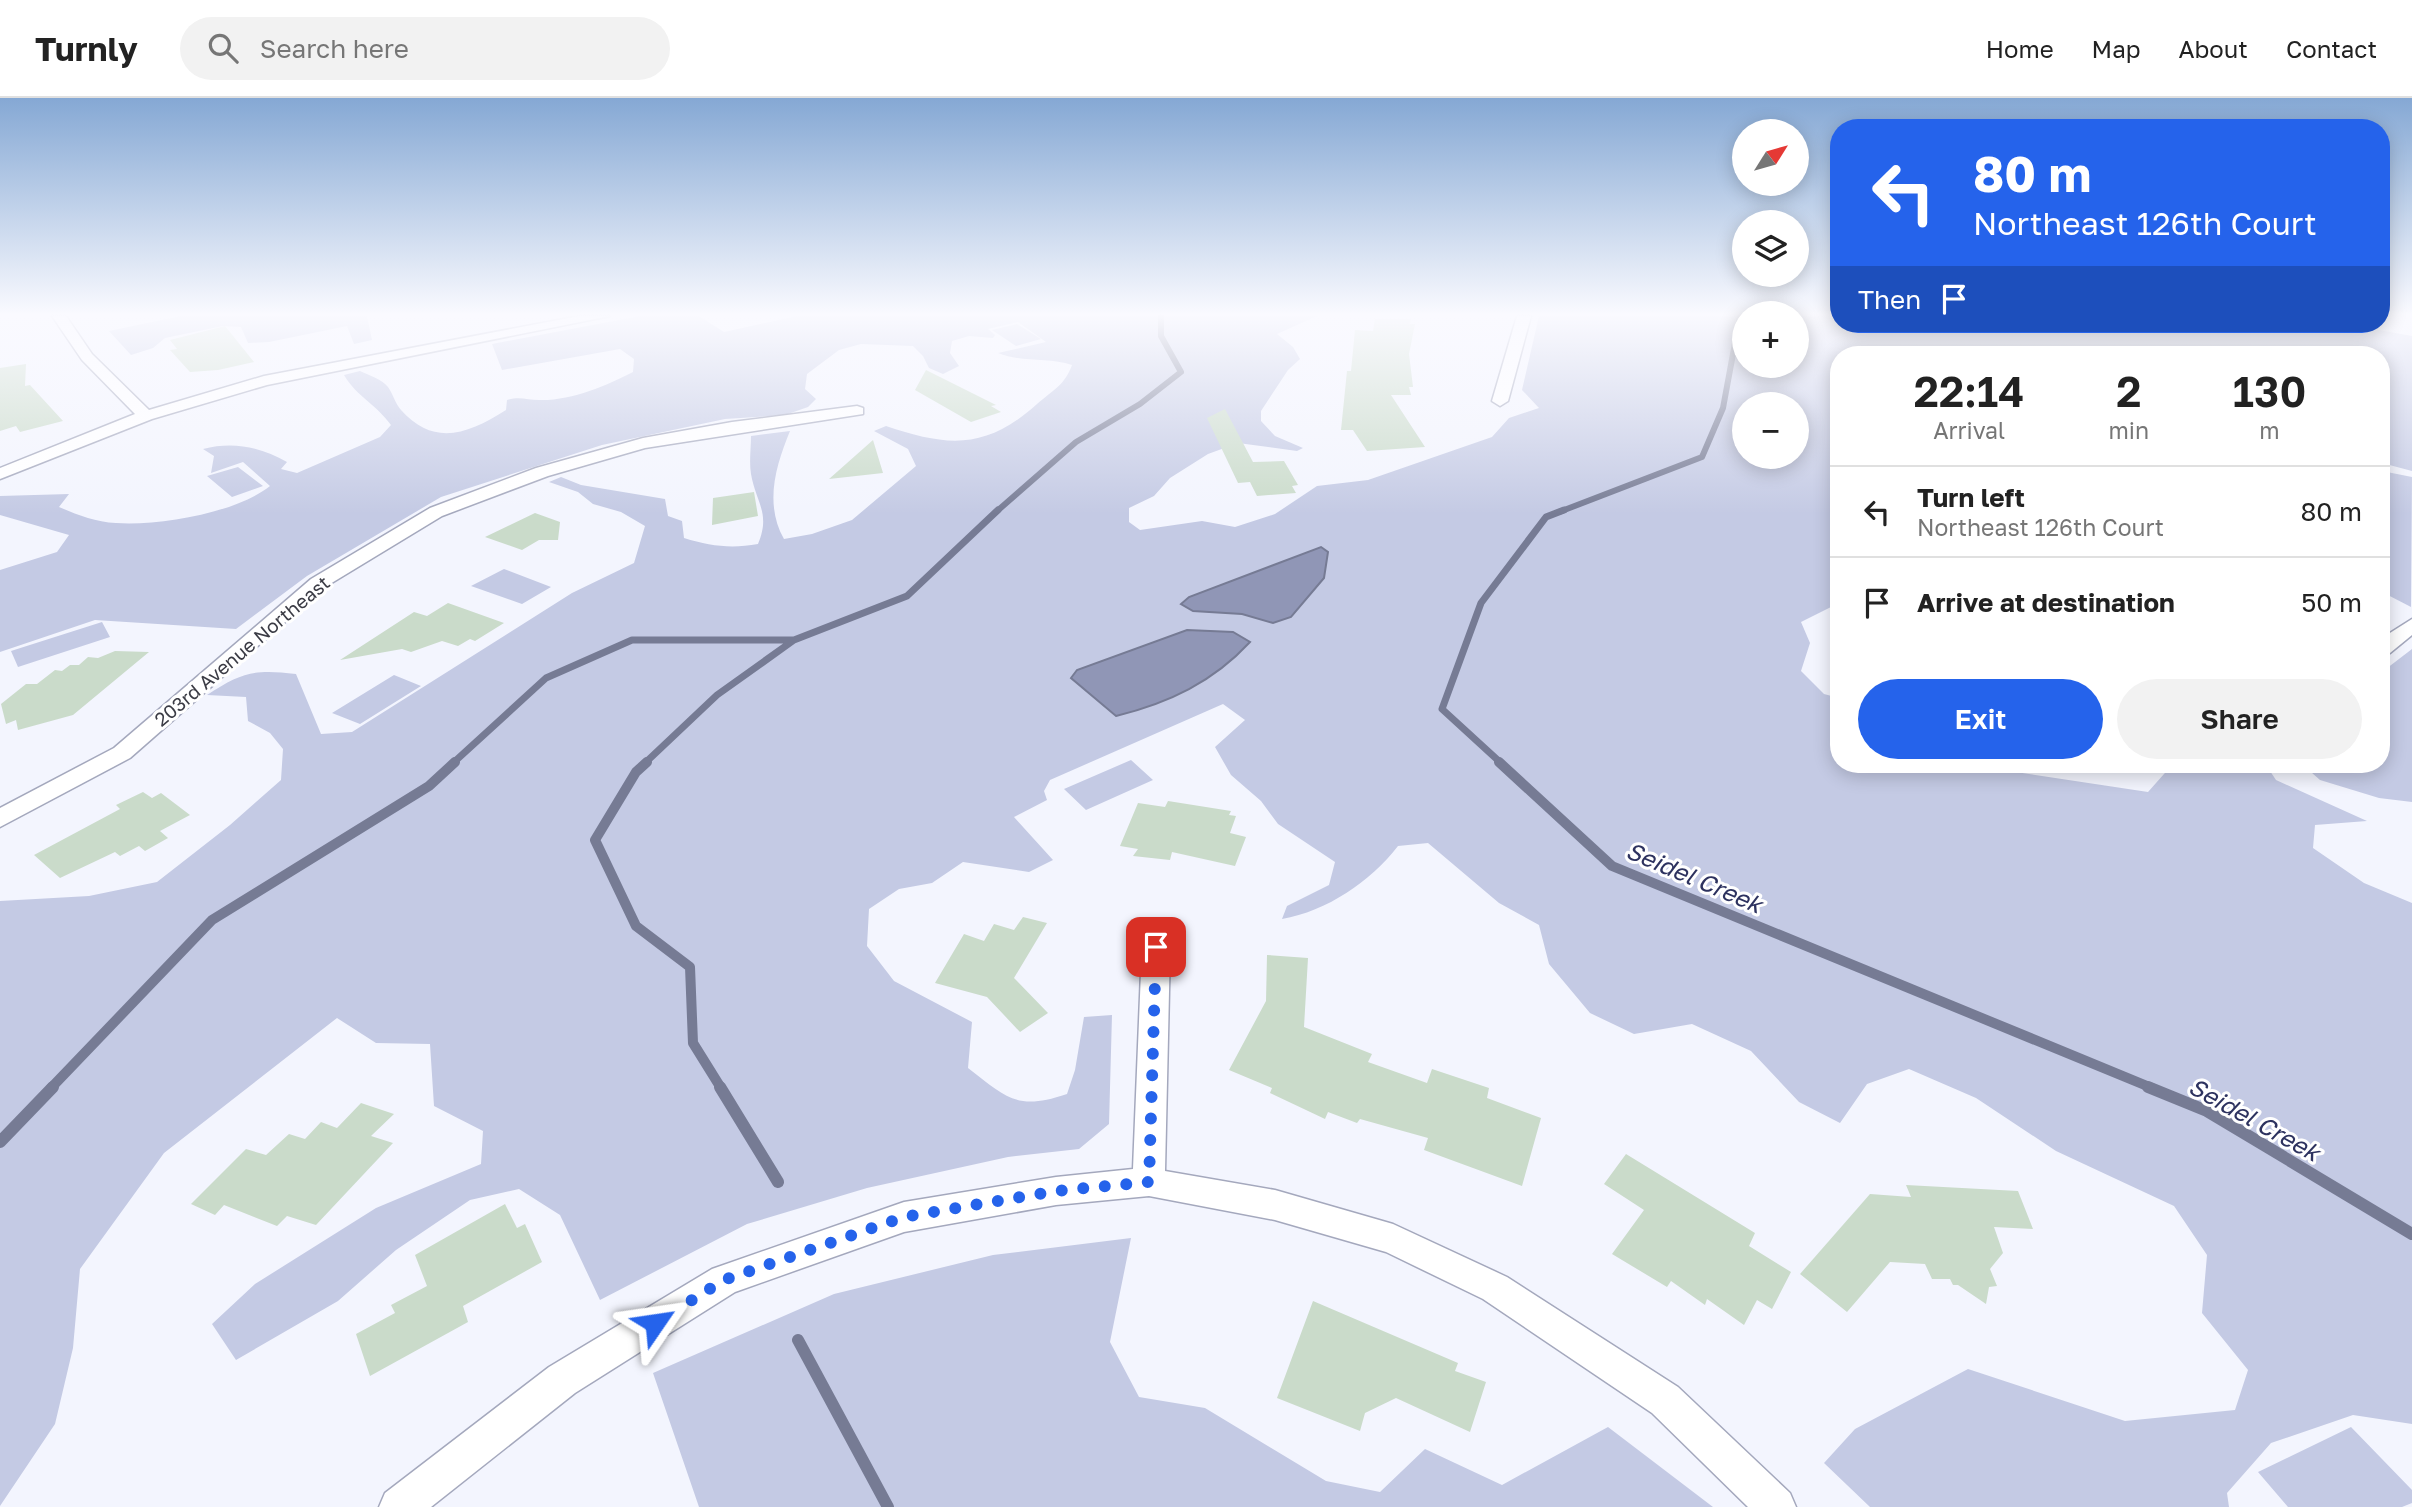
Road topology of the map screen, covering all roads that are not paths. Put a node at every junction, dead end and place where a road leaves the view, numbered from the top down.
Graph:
1 (112, 382) edge
2 (263, 382) edge
3 (1505, 382) edge
4 (1500, 401) dead end
5 (857, 411) dead end
6 (146, 416) junction
7 (0, 474) edge
8 (2412, 625) edge
9 (2390, 642) edge
10 (0, 819) edge
11 (1156, 947) dead end
12 (1149, 1182) junction
13 (399, 1507) edge
14 (1776, 1507) edge

1 - 6 street
2 - 6 street
3 - 4 street
5 - 10 street, 203rd Avenue Northeast
6 - 7 street
8 - 9 street
11 - 12 street
12 - 13 street
12 - 14 street

